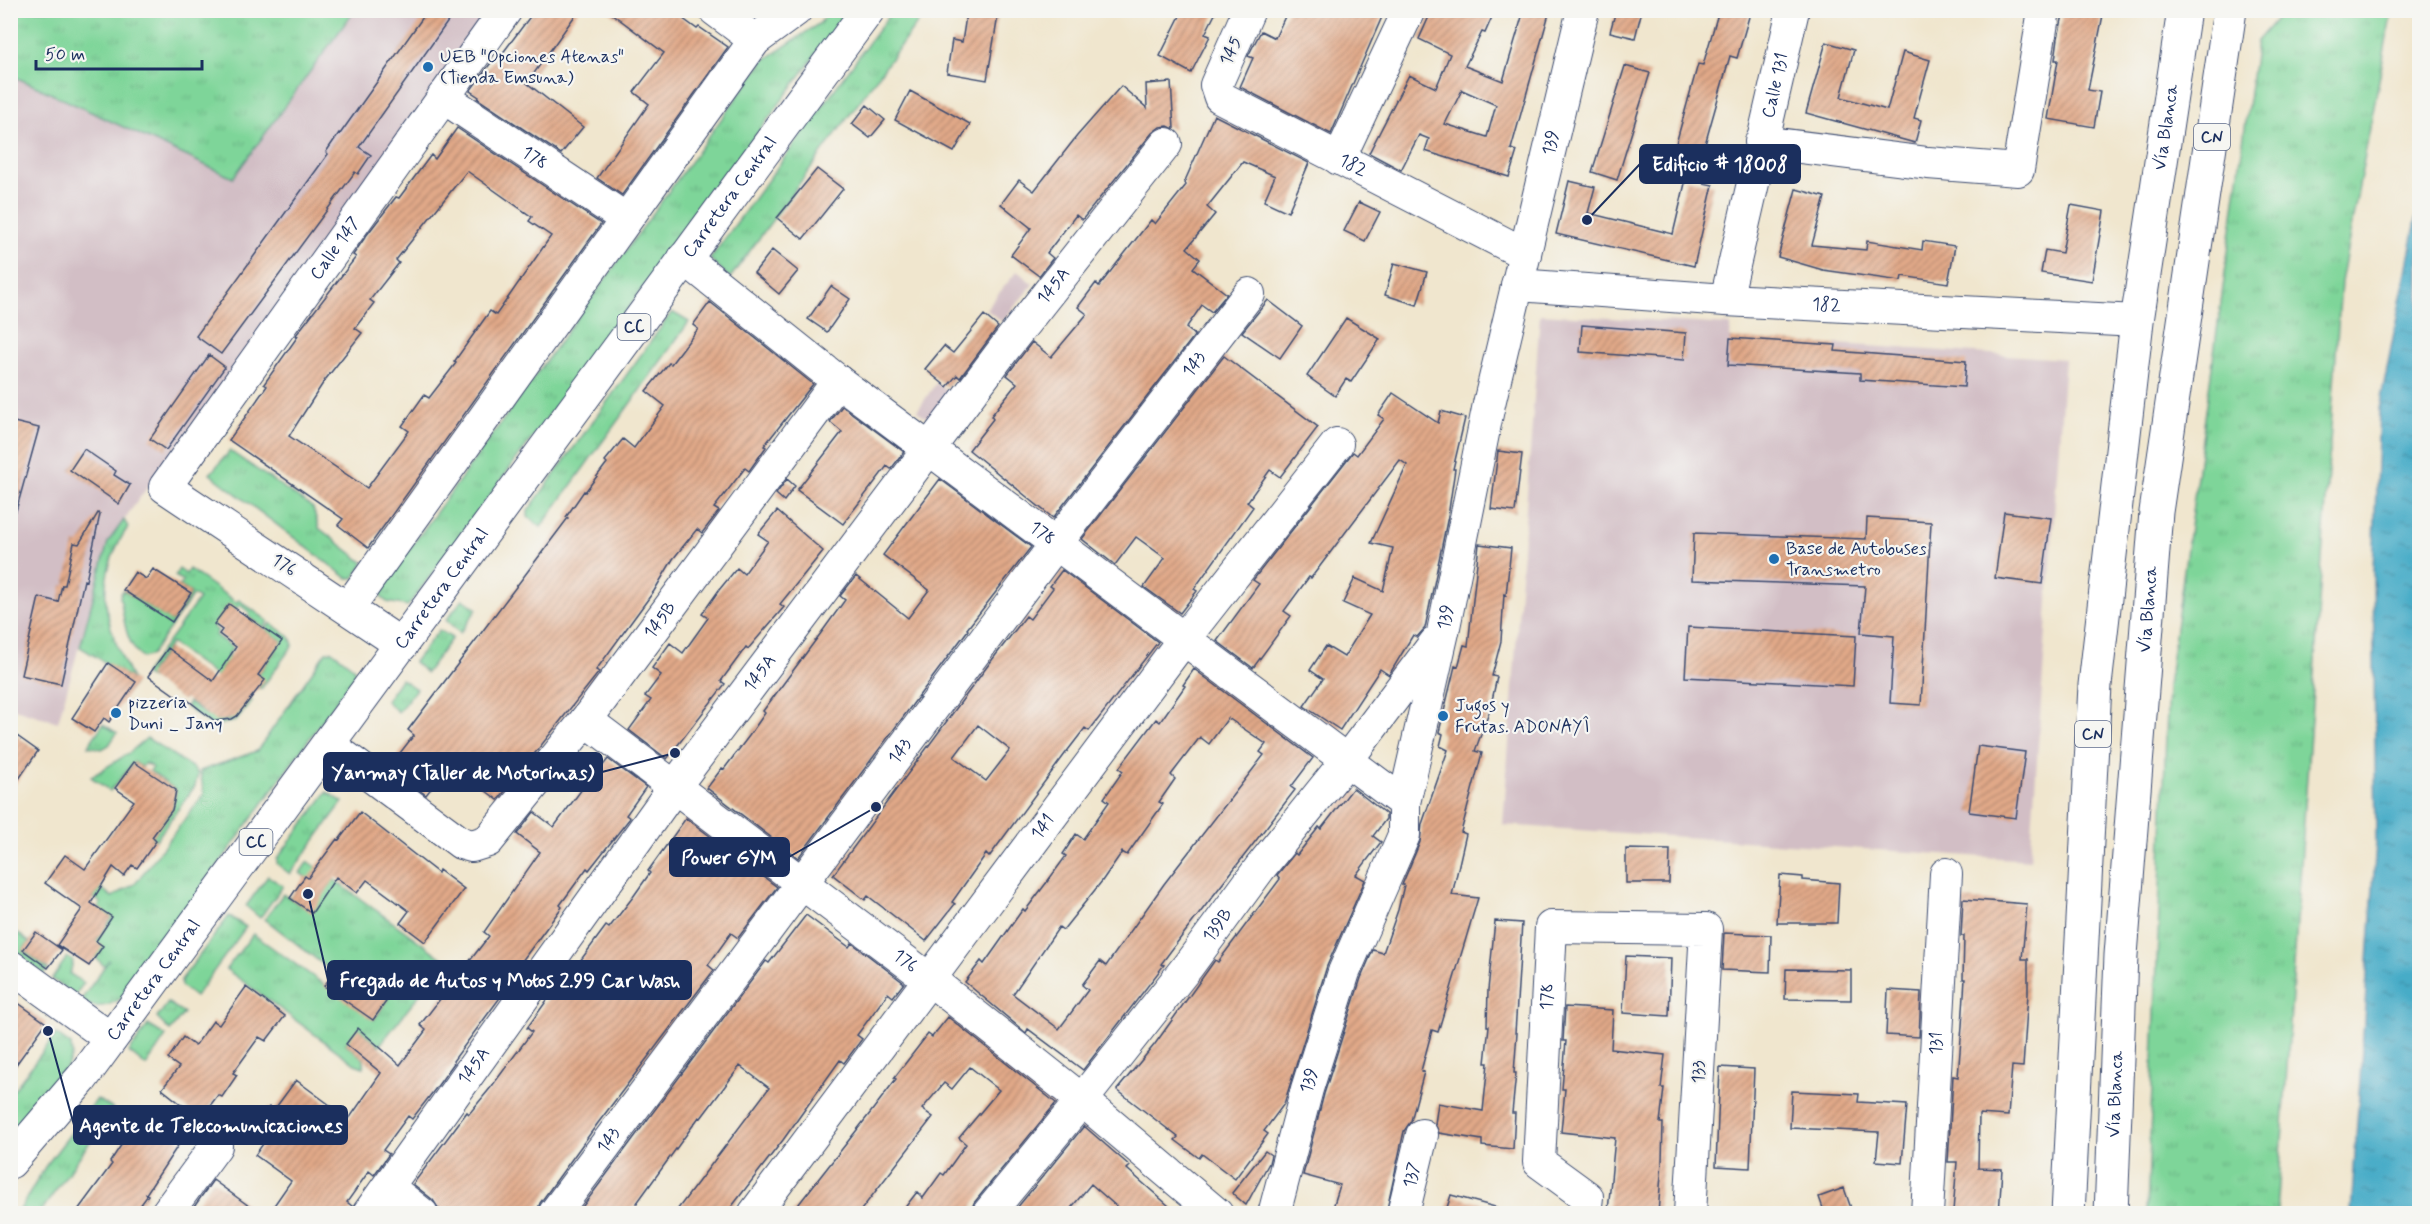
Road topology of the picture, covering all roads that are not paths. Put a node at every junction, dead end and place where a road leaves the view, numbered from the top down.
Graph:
1 (506, 10) edge
2 (715, 10) edge
3 (796, 10) edge
4 (868, 10) edge
5 (1249, 10) edge
6 (1409, 10) edge
7 (1582, 10) edge
8 (1793, 10) edge
9 (2044, 10) edge
10 (2184, 10) edge
11 (2230, 10) edge
12 (755, 40) junction
13 (1216, 92) joint
14 (443, 97) junction
15 (1761, 142) junction
16 (1166, 144) dead end
17 (1339, 159) junction
18 (626, 219) junction
19 (1525, 254) junction
20 (684, 258) junction
21 (1517, 285) junction
22 (1249, 294) dead end
23 (1726, 300) junction
24 (2137, 321) junction
25 (838, 381) junction
26 (1337, 444) dead end
27 (930, 450) junction
28 (165, 487) joint
29 (1055, 545) junction
30 (348, 608) junction
31 (1443, 632) junction
32 (1183, 640) junction
33 (402, 645) junction
34 (586, 720) junction
35 (328, 744) junction
36 (1347, 760) junction
37 (675, 786) junction
38 (1404, 803) junction
39 (1946, 874) dead end
40 (801, 884) junction
41 (1706, 929) joint
42 (10, 966) edge
43 (929, 980) junction
44 (111, 1039) junction
45 (1082, 1100) junction
46 (1422, 1135) dead end
47 (216, 1146) dead end
48 (11, 1164) edge
49 (388, 1187) junction
50 (1586, 1205) edge
51 (166, 1214) edge
52 (368, 1214) edge
53 (422, 1214) edge
54 (554, 1214) edge
55 (754, 1214) edge
56 (988, 1214) edge
57 (1217, 1214) edge
58 (1274, 1214) edge
59 (1403, 1214) edge
60 (1690, 1214) edge
61 (1927, 1214) edge
62 (2068, 1214) edge
63 (2111, 1214) edge

1 - 14 street, Calle 147
2 - 12 street
3 - 12 street
4 - 20 main road, Carretera Central / CC
5 - 13 street, 145
6 - 17 street
7 - 19 street, 139
8 - 15 street, Calle 131
9 - 15 street
10 - 24 main road, Vía Blanca / CN
11 - 63 main road, Vía Blanca / CN
12 - 18 street
13 - 17 street, 182
14 - 18 street, 178
14 - 28 street, Calle 147
15 - 23 street, Calle 131
16 - 27 street, 145A
17 - 19 street, 182
18 - 30 street
19 - 21 street, 139
20 - 25 street, 178
20 - 33 main road, Carretera Central / CC
21 - 23 street, 182
21 - 31 street, 139
22 - 29 street, 143
23 - 24 street, 182
24 - 62 main road, Vía Blanca / CN
25 - 27 street, 178
25 - 34 street, 145B
26 - 32 street, 141
27 - 29 street, 178
27 - 37 street, 145A
28 - 30 street, 176
29 - 32 street, 178
29 - 40 street, 143
30 - 33 street, 176
31 - 36 street, 139B
31 - 38 street, 139
32 - 36 street, 178
32 - 43 street, 141
33 - 35 main road, Carretera Central / CC
34 - 35 street, 145B
34 - 37 street, 176
35 - 44 main road, Carretera Central / CC
36 - 38 street, 178
36 - 45 street, 139B
37 - 40 street, 176
37 - 49 street, 145A
38 - 58 street, 139
39 - 61 street, 131
40 - 43 street, 176
40 - 54 street, 143
41 - 50 street, 178
41 - 60 street, 133
42 - 44 street
43 - 45 street, 176
43 - 55 street, 141
44 - 48 main road, Carretera Central / CC
45 - 56 street, 139B
45 - 57 street, 176
46 - 59 street, 137
47 - 51 street
49 - 52 street, 145A
49 - 53 street

